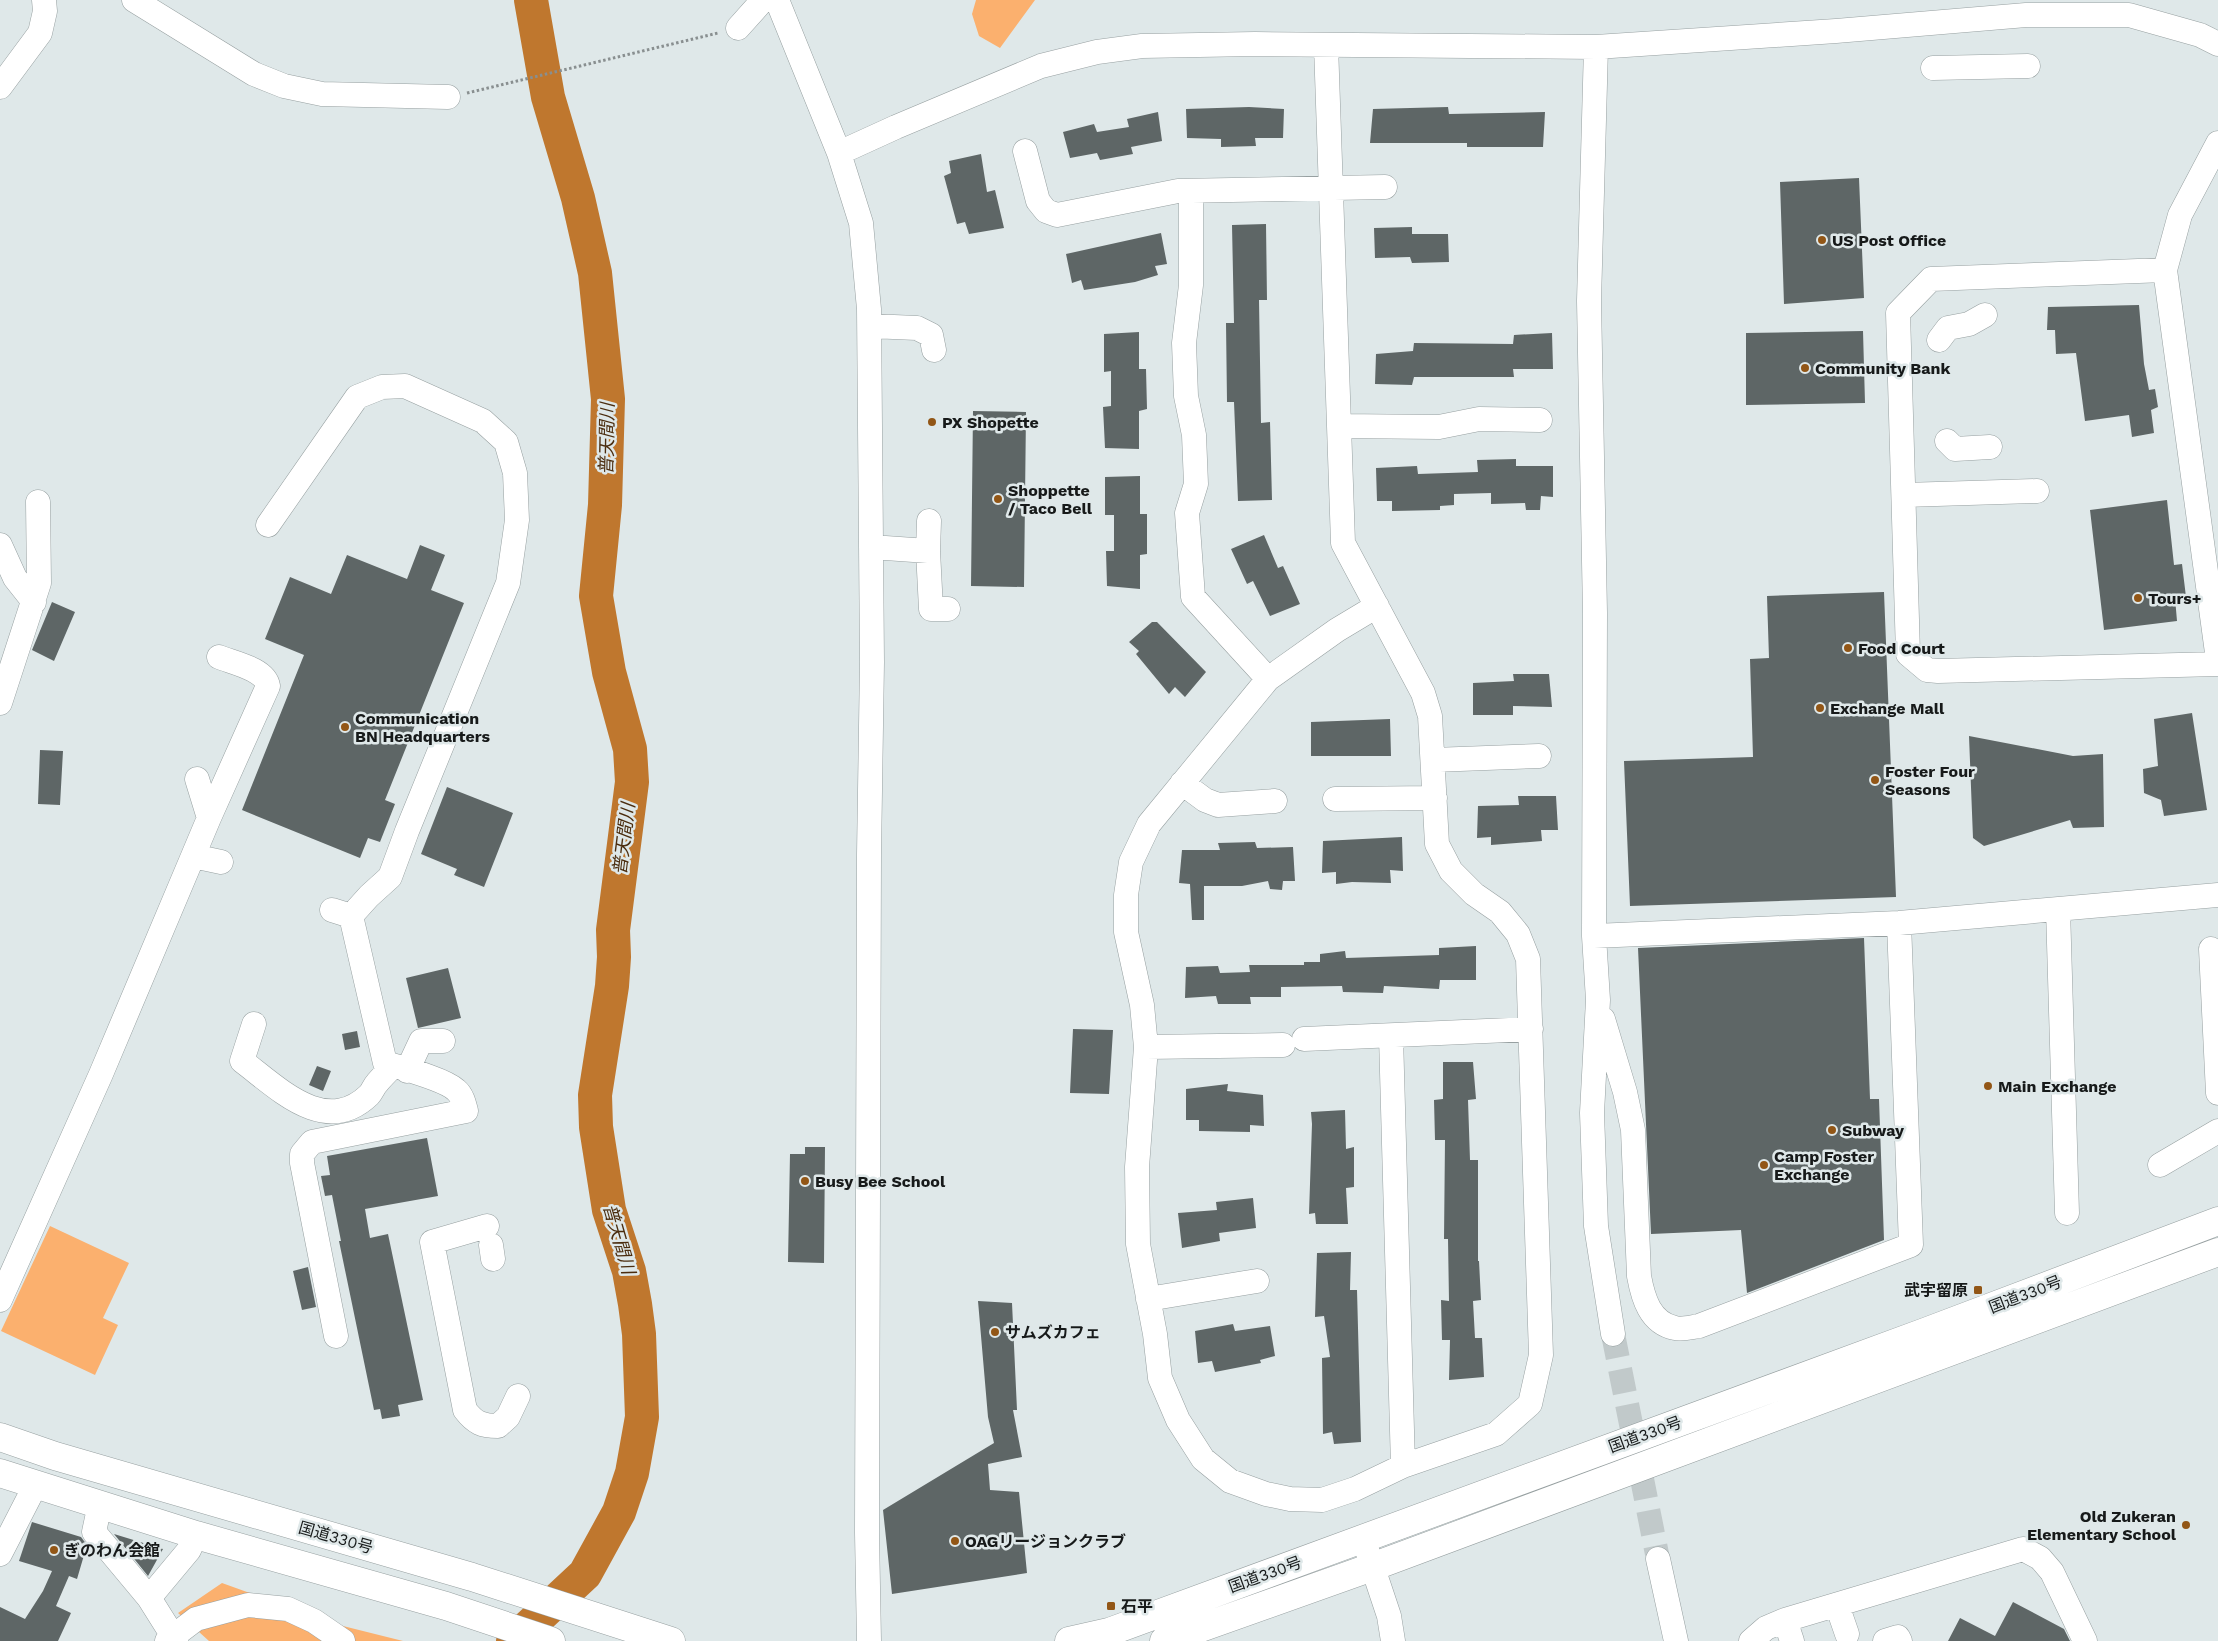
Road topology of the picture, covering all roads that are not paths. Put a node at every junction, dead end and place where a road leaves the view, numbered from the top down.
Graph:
1 (44, 0) edge
2 (134, 0) edge
3 (763, 0) edge
4 (777, 0) edge
5 (738, 28) road end
6 (2218, 44) edge
7 (1326, 45) junction
8 (1596, 47) junction
9 (2028, 66) dead end
10 (1933, 68) dead end
11 (0, 87) edge
12 (448, 97) road end
13 (2218, 143) edge
14 (1025, 151) dead end
15 (839, 153) junction
16 (1331, 187) junction
17 (1385, 187) dead end
18 (1191, 192) junction
19 (2165, 270) junction
20 (1985, 315) dead end
21 (870, 326) junction
22 (1939, 340) dead end
23 (934, 350) dead end
24 (1540, 420) dead end
25 (1339, 426) junction
26 (1947, 441) dead end
27 (1990, 447) dead end
28 (2036, 491) dead end
29 (1904, 495) junction
30 (38, 502) dead end
31 (929, 521) dead end
32 (268, 525) dead end
33 (0, 544) edge
34 (871, 547) junction
35 (928, 551) junction
36 (34, 602) junction
37 (1377, 606) junction
38 (948, 609) dead end
39 (219, 657) dead end
40 (2218, 662) edge
41 (1268, 679) junction
42 (0, 703) edge
43 (1540, 756) dead end
44 (1433, 760) junction
45 (197, 779) dead end
46 (1182, 783) junction
47 (1435, 798) junction
48 (1335, 800) dead end
49 (1275, 801) dead end
50 (209, 818) junction
51 (193, 856) junction
52 (221, 862) dead end
53 (2218, 895) edge
54 (2058, 909) junction
55 (1900, 923) junction
56 (1594, 936) junction
57 (2211, 949) dead end
58 (1598, 1000) junction
59 (254, 1024) dead end
60 (1530, 1029) junction
61 (1391, 1036) junction
62 (443, 1041) dead end
63 (1146, 1047) junction
64 (400, 1068) junction
65 (2218, 1092) edge
66 (2218, 1131) edge
67 (2160, 1165) dead end
68 (2067, 1213) dead end
69 (2218, 1221) edge
70 (490, 1243) dead end
71 (2218, 1252) edge
72 (1257, 1281) dead end
73 (1148, 1299) junction
74 (0, 1300) edge
75 (1613, 1334) tunnel mouth
76 (336, 1336) dead end
77 (518, 1396) dead end
78 (0, 1437) edge
79 (1403, 1466) junction
80 (0, 1473) edge
81 (36, 1484) junction
82 (100, 1504) junction
83 (196, 1535) junction
84 (1363, 1538) junction
85 (0, 1554) edge
86 (1658, 1559) tunnel mouth
87 (1372, 1567) junction
88 (149, 1598) junction
89 (1838, 1605) junction
90 (1789, 1631) edge
91 (1847, 1634) dead end
92 (172, 1639) edge
93 (343, 1641) edge
94 (550, 1641) edge
95 (671, 1641) edge
96 (869, 1641) edge
97 (1070, 1641) edge
98 (1164, 1641) edge
99 (1393, 1641) edge
100 (1676, 1641) edge
101 (1751, 1641) edge
102 (1884, 1641) edge
103 (1900, 1641) edge
104 (2085, 1641) edge

1 - 11 street
2 - 12 street
3 - 5 street
4 - 15 street
6 - 8 street
7 - 8 street
7 - 15 street
7 - 16 street
8 - 56 street
9 - 10 street
13 - 19 street
14 - 18 street
15 - 21 street
16 - 17 street
16 - 18 street
16 - 25 street
18 - 41 street
19 - 29 street
19 - 40 street
20 - 22 street
21 - 23 street
21 - 34 street
24 - 25 street
25 - 37 street
26 - 27 street
28 - 29 street
29 - 40 street
30 - 36 street
31 - 35 street
32 - 64 street
33 - 36 street
34 - 35 street
34 - 96 street
35 - 38 street
36 - 42 street
37 - 41 street
37 - 44 street
39 - 50 street
41 - 46 street
43 - 44 street
44 - 47 street
45 - 50 street
46 - 49 street
46 - 63 street
47 - 48 street
47 - 60 street
50 - 51 street
51 - 52 street
51 - 74 street
53 - 54 street
54 - 55 street
54 - 68 street
55 - 56 street
55 - 58 street
56 - 58 street
57 - 65 street
58 - 75 street
59 - 64 street
60 - 61 street
60 - 79 street
61 - 63 street
61 - 79 street
62 - 64 street
63 - 73 street
64 - 76 street
66 - 67 street
69 - 84 highway, 国道330号
70 - 77 street
71 - 87 highway, 国道330号
72 - 73 street
73 - 79 street
78 - 95 highway, 国道330号
80 - 81 highway
81 - 82 highway
81 - 85 street
82 - 83 highway
82 - 88 street
83 - 88 street
83 - 94 highway
84 - 87 street
84 - 97 highway, 国道330号
86 - 100 street
87 - 98 highway, 国道330号
87 - 99 street
88 - 92 street
89 - 90 street
89 - 91 street
89 - 104 street
90 - 101 street
92 - 93 street
102 - 103 street

